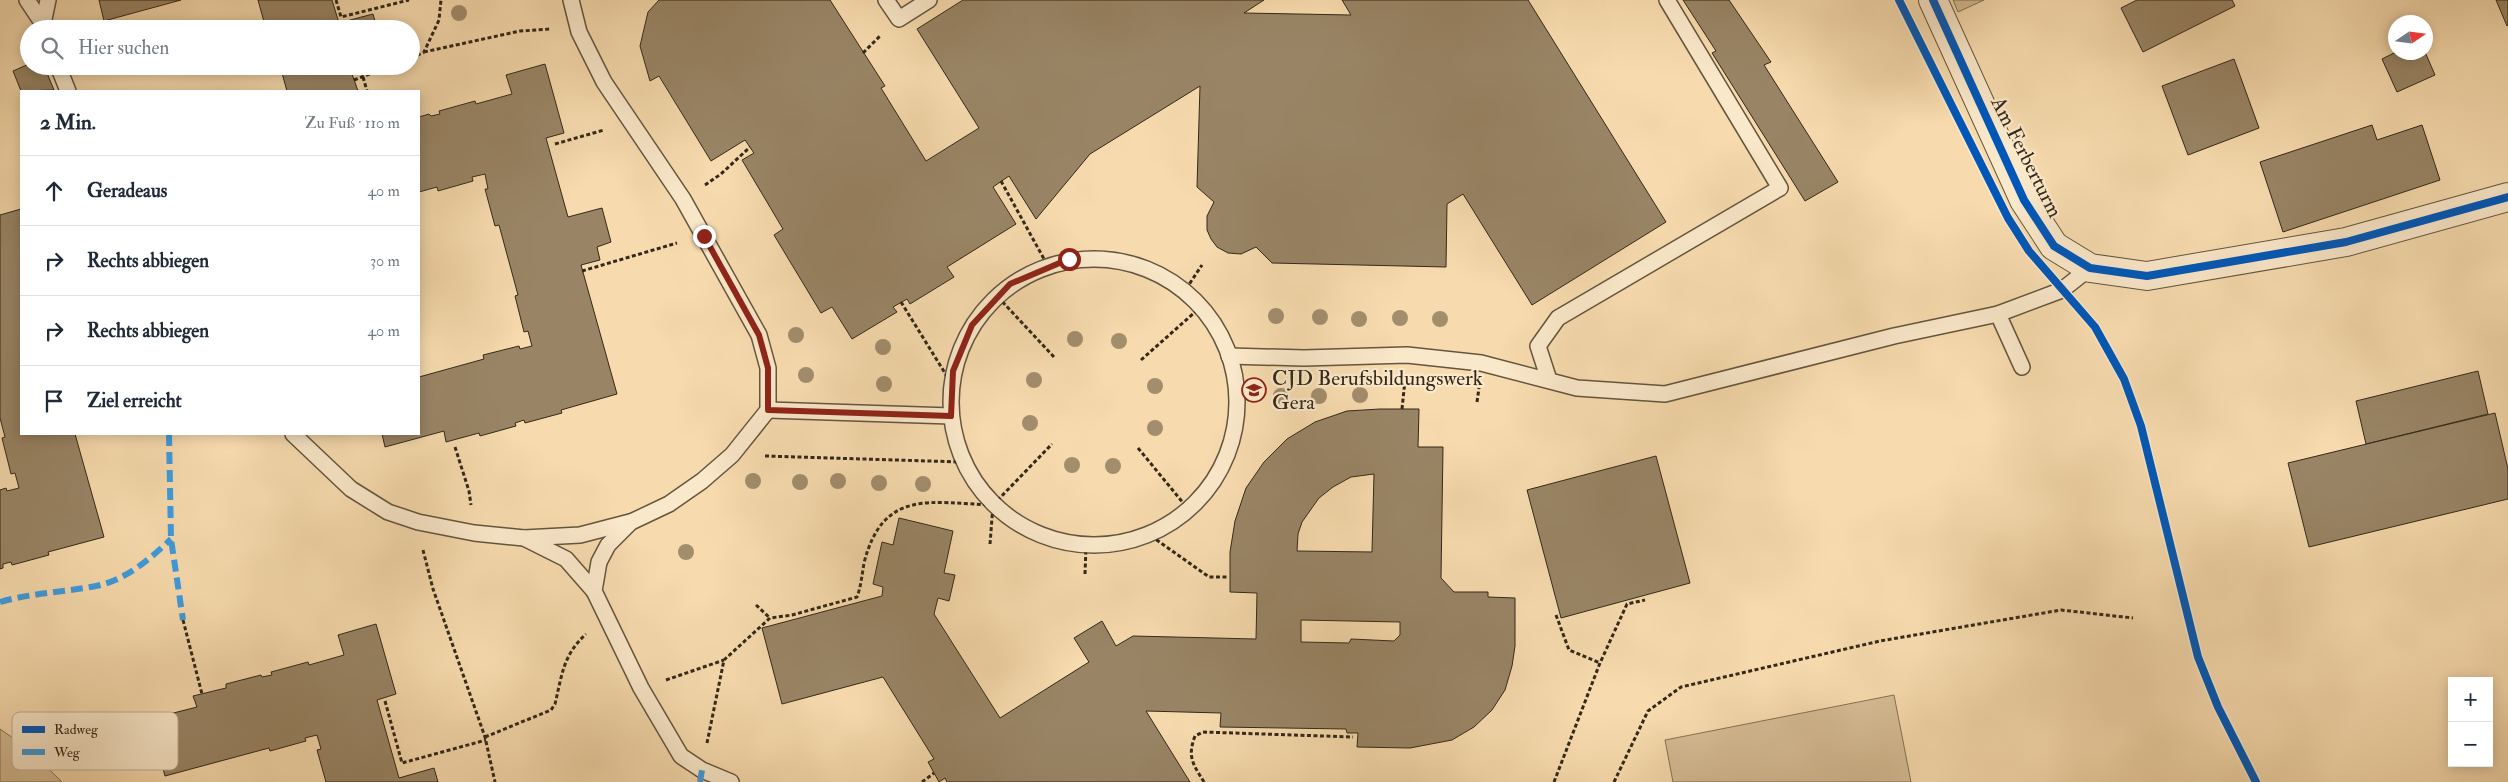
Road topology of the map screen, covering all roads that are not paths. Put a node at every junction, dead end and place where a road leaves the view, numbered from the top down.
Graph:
1 (27, 0) edge
2 (48, 0) edge
3 (571, 0) edge
4 (886, 0) edge
5 (929, 0) edge
6 (1668, 0) edge
7 (1933, 0) edge
8 (40, 20) edge
9 (45, 20) edge
10 (62, 75) edge
11 (68, 90) edge
12 (2508, 197) edge
13 (2090, 268) junction
14 (1998, 314) junction
15 (1229, 356) junction
16 (2022, 367) dead end
17 (1549, 380) junction
18 (768, 410) junction
19 (951, 416) junction
20 (295, 435) edge
21 (631, 522) junction
22 (524, 538) junction
23 (594, 592) junction
24 (731, 782) edge

1 - 8 lane
2 - 9 lane
3 - 18 lane
4 - 5 lane
6 - 17 lane
7 - 13 street, Am Ferberturm
10 - 11 lane
12 - 13 street, Am Ferberturm
13 - 14 lane
14 - 16 lane
14 - 17 lane
15 - 17 lane
15 - 19 lane
15 - 19 lane
18 - 19 lane
18 - 21 lane
20 - 22 lane
21 - 22 lane
21 - 23 lane
22 - 23 lane
23 - 24 lane

